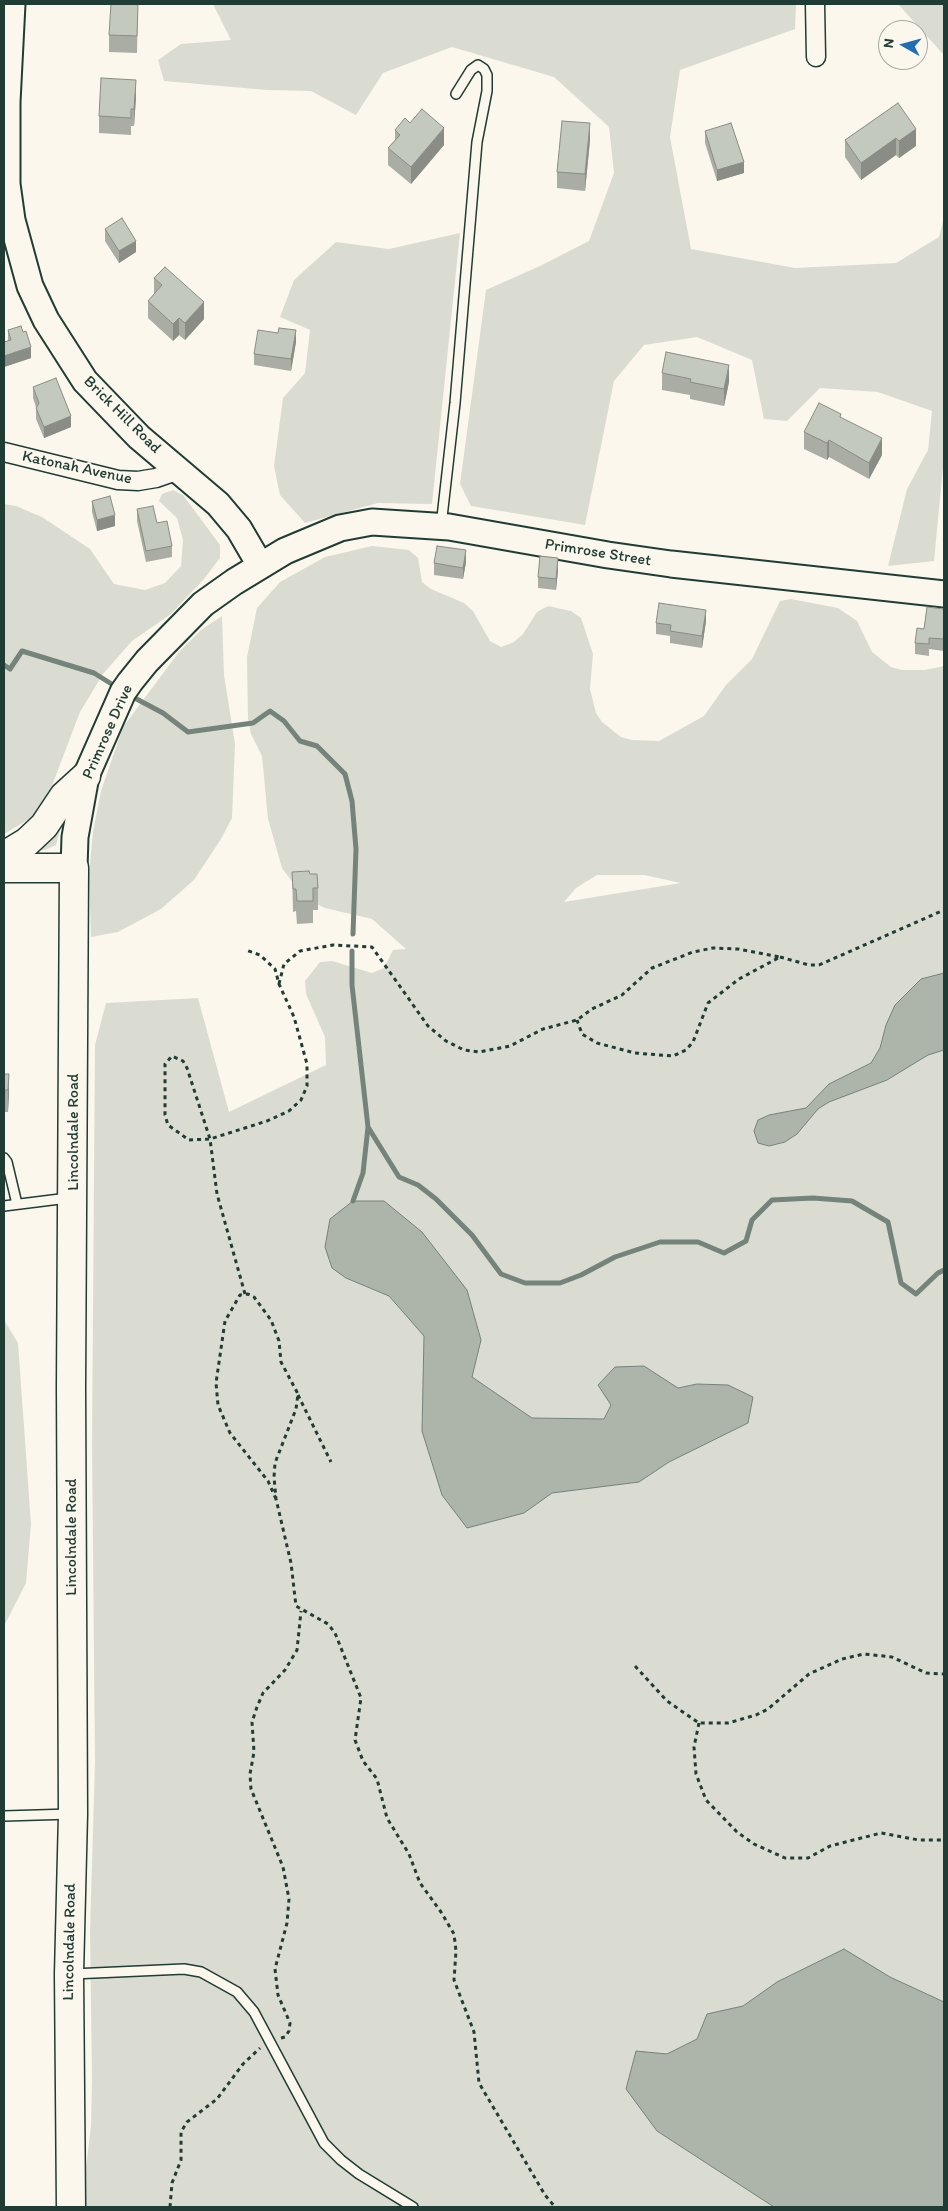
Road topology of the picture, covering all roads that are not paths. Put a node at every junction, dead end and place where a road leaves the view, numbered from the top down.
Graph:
1 (12, 4) edge
2 (816, 4) edge
3 (816, 57) dead end
4 (456, 94) dead end
5 (8, 219) edge
6 (4, 452) edge
7 (180, 470) junction
8 (441, 526) junction
9 (260, 565) junction
10 (944, 594) edge
11 (86, 776) junction
12 (4, 856) edge
13 (4, 868) edge
14 (74, 868) junction
15 (4, 1158) edge
16 (74, 1198) junction
17 (17, 1204) junction
18 (4, 1206) edge
19 (73, 1814) junction
20 (4, 1816) edge
21 (69, 1974) junction
22 (72, 2207) edge
23 (411, 2207) edge

1 - 5 main road, Brick Hill Road
2 - 3 street
4 - 8 lane
5 - 7 main road, Brick Hill Road
6 - 7 street, Katonah Avenue
7 - 9 main road, Brick Hill Road
8 - 9 main road, Primrose Street
8 - 10 main road, Primrose Street
9 - 11 main road, Primrose Drive
11 - 12 main road
11 - 14 main road, Primrose Drive
13 - 14 main road
14 - 16 main road, Lincolndale Road
15 - 17 lane
16 - 17 lane
16 - 19 main road, Lincolndale Road
17 - 18 lane
19 - 20 lane
19 - 21 main road, Lincolndale Road
21 - 22 main road, Lincolndale Road
21 - 23 lane

